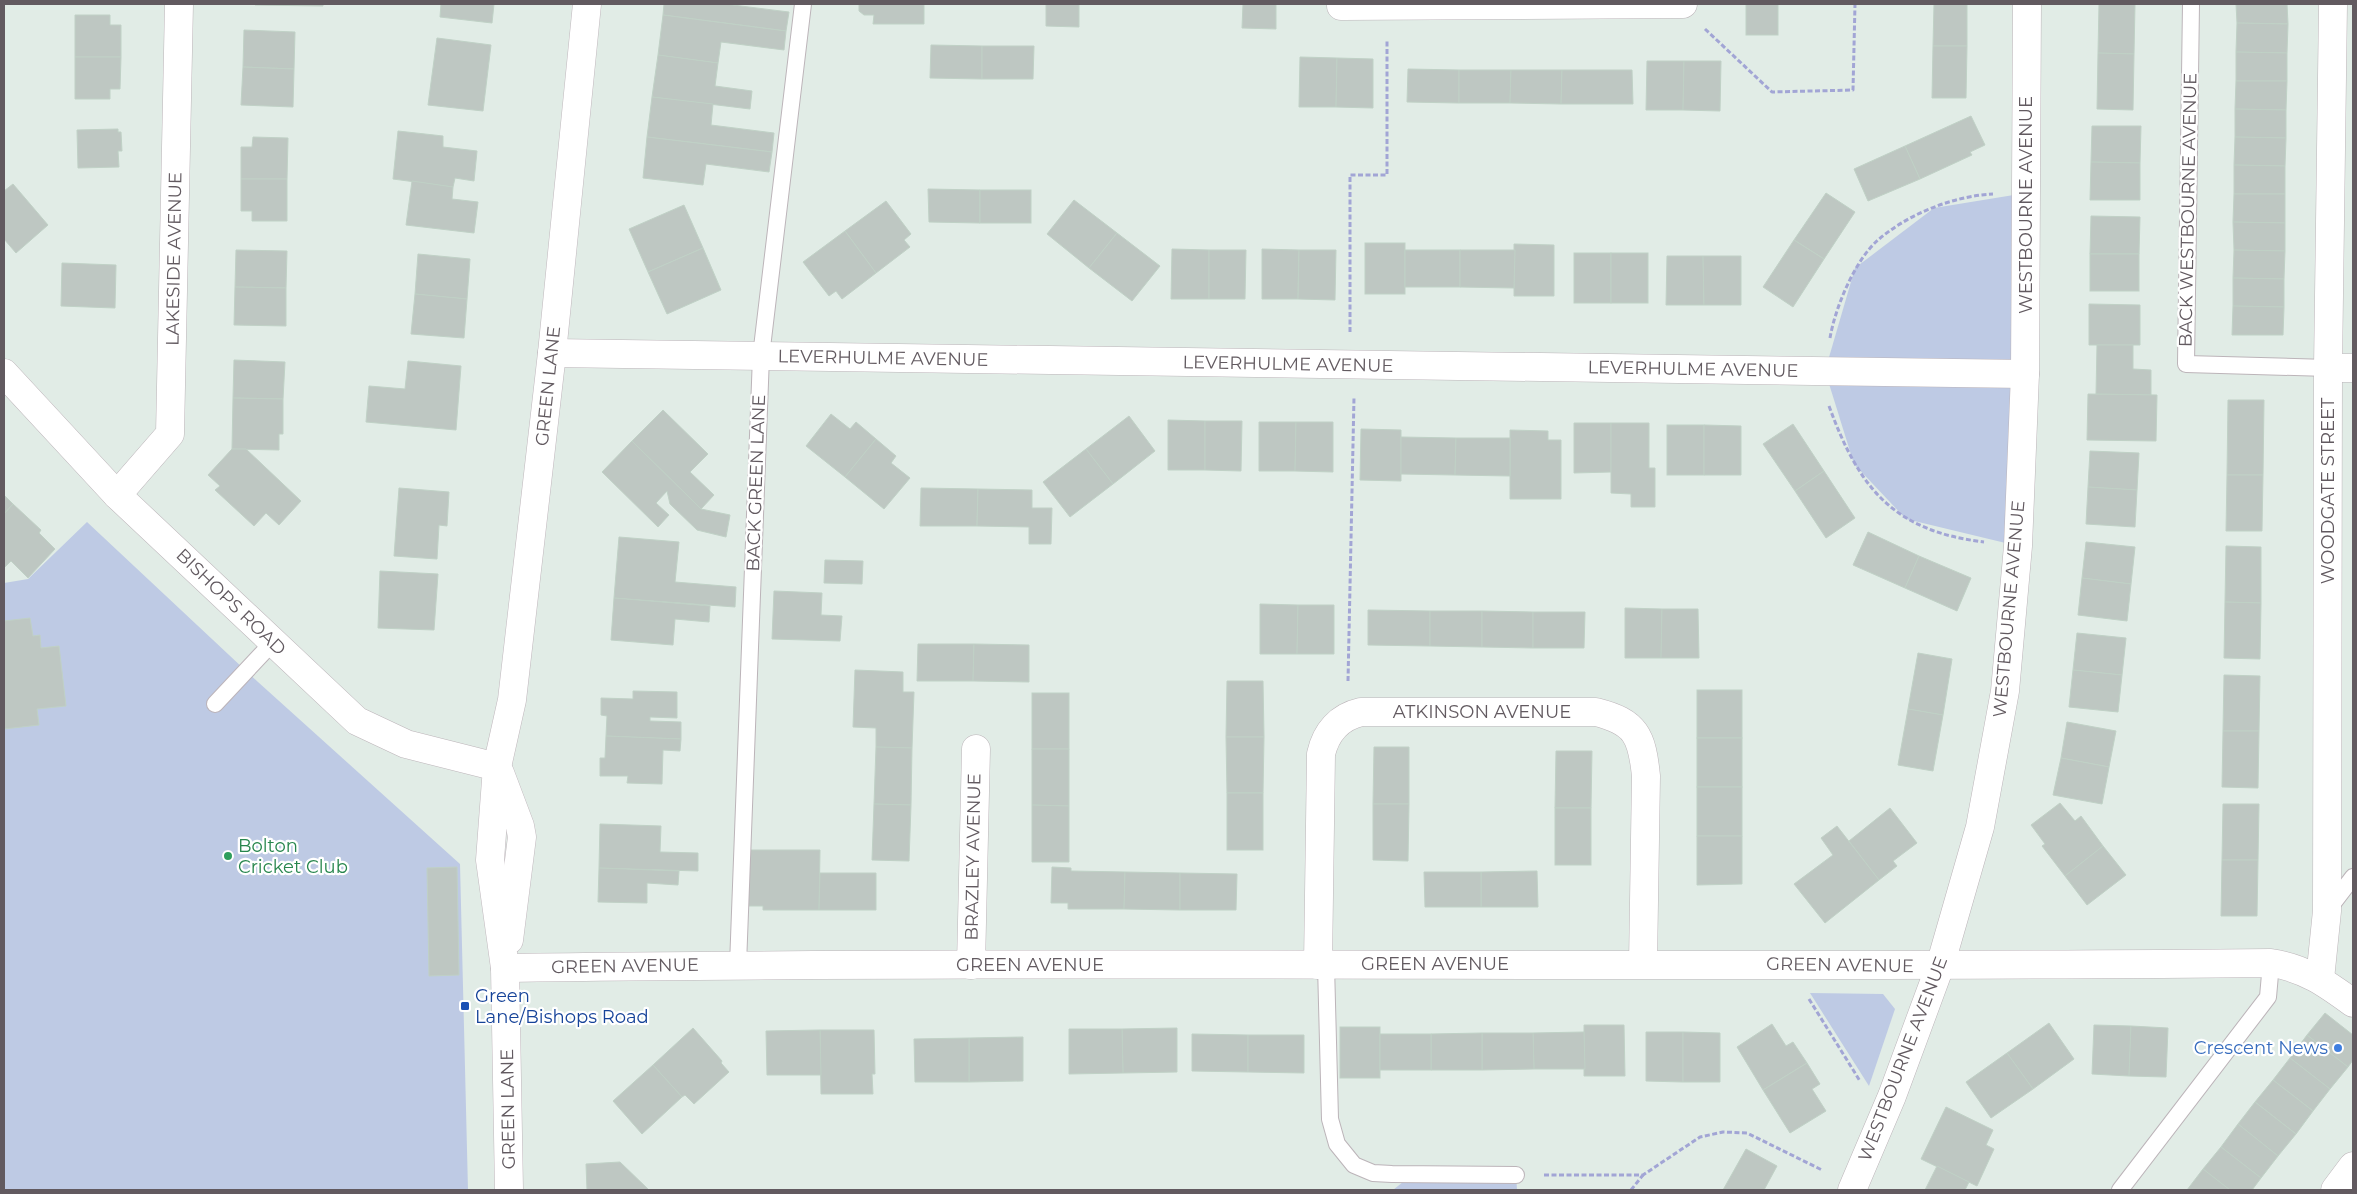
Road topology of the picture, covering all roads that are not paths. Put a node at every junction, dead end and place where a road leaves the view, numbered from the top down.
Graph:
1 (179, 4) edge
2 (587, 4) edge
3 (802, 4) edge
4 (1341, 4) edge
5 (1679, 4) edge
6 (1683, 4) edge
7 (2028, 4) edge
8 (2191, 4) edge
9 (2333, 4) edge
10 (552, 353) junction
11 (761, 356) junction
12 (2341, 368) edge
13 (4, 374) edge
14 (2025, 374) junction
15 (117, 495) junction
16 (274, 641) junction
17 (215, 704) dead end
18 (976, 749) dead end
19 (497, 767) junction
20 (2353, 877) edge
21 (2327, 911) junction
22 (2272, 963) junction
23 (1643, 964) junction
24 (738, 965) junction
25 (971, 965) junction
26 (1322, 965) junction
27 (1940, 966) junction
28 (505, 968) junction
29 (2320, 979) junction
30 (2353, 1004) edge
31 (2353, 1166) edge
32 (1516, 1174) road end
33 (1853, 1188) edge
34 (509, 1190) edge
35 (2120, 1190) edge
36 (2334, 1190) edge

1 - 15 street, LAKESIDE AVENUE
2 - 10 street, GREEN LANE
3 - 11 lane, BACK GREEN LANE
4 - 5 street
5 - 6 street
7 - 14 street, WESTBOURNE AVENUE
8 - 12 lane, BACK WESTBOURNE AVENUE
9 - 12 street, WOODGATE STREET
10 - 11 street, LEVERHULME AVENUE
10 - 19 street, GREEN LANE
11 - 14 street, LEVERHULME AVENUE
11 - 24 lane, BACK GREEN LANE
12 - 21 street, WOODGATE STREET
13 - 15 street, BISHOPS ROAD
14 - 27 street, WESTBOURNE AVENUE
15 - 16 street, BISHOPS ROAD
16 - 17 lane
16 - 19 street, BISHOPS ROAD
18 - 25 street, BRAZLEY AVENUE
19 - 28 street, GREEN LANE
20 - 21 lane
21 - 29 street, WOODGATE STREET
22 - 27 street, GREEN AVENUE
22 - 29 street, GREEN AVENUE
22 - 35 lane
23 - 26 street, GREEN AVENUE
23 - 26 street, ATKINSON AVENUE
23 - 27 street, GREEN AVENUE
24 - 25 street, GREEN AVENUE
24 - 28 street, GREEN AVENUE
25 - 26 street, GREEN AVENUE
26 - 32 lane
27 - 33 street, WESTBOURNE AVENUE
28 - 34 street, GREEN LANE
29 - 30 street, GREEN AVENUE
31 - 36 street

